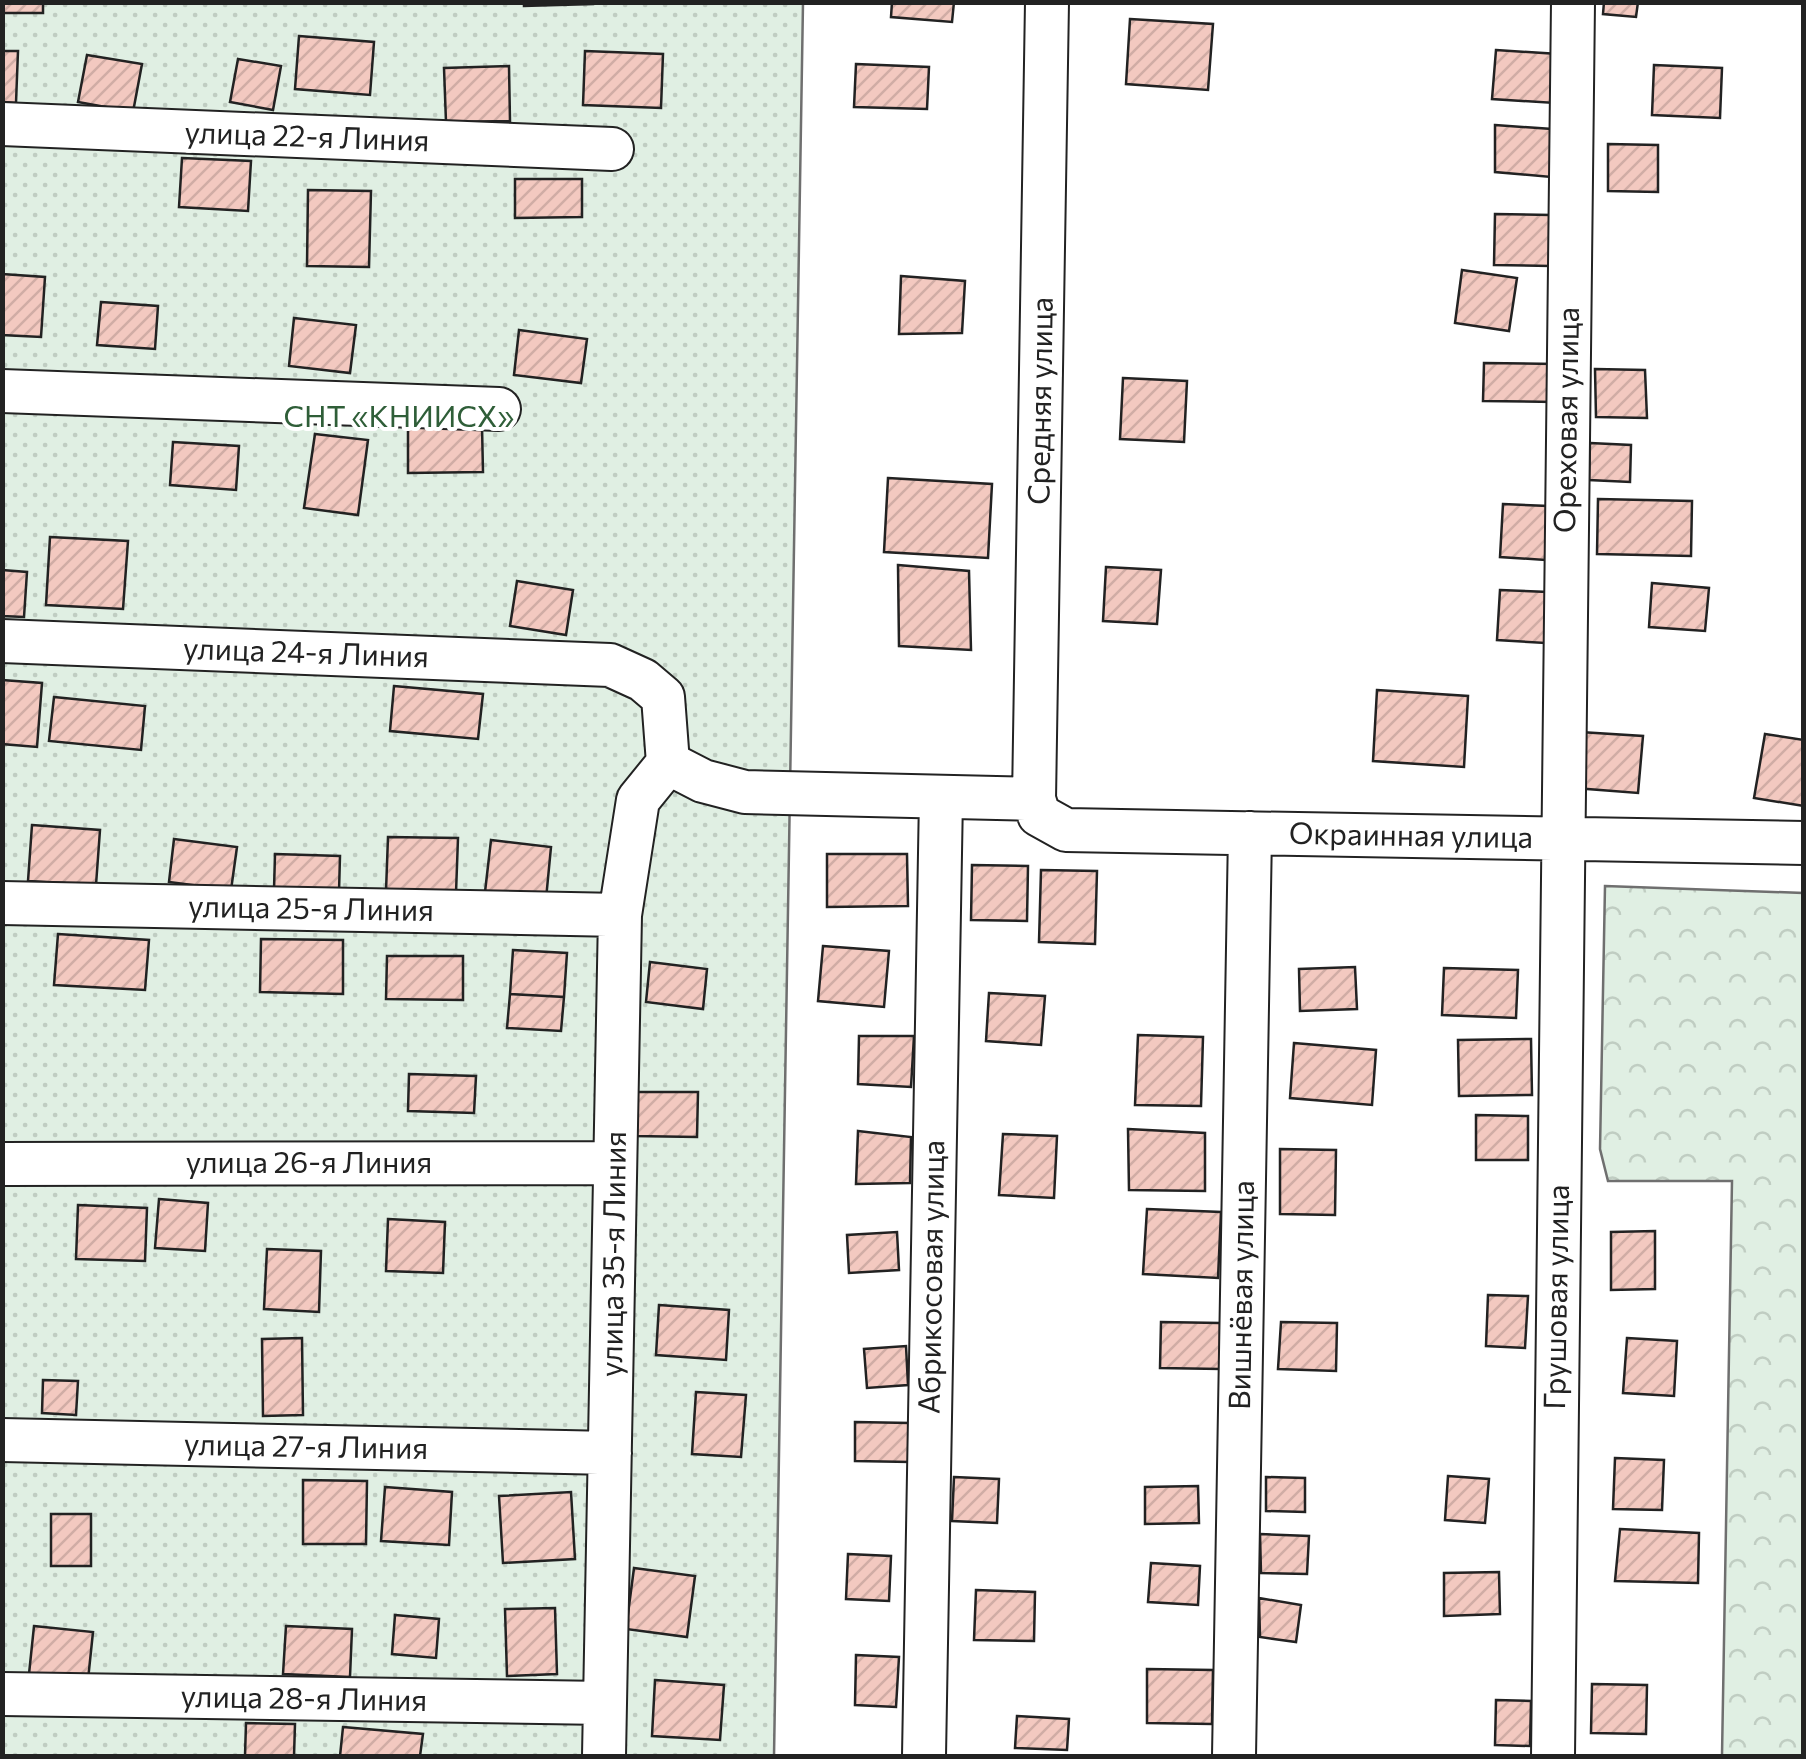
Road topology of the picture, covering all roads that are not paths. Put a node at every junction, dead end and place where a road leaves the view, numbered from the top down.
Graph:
1 (1047, 2) edge
2 (1573, 2) edge
3 (2, 124) edge
4 (612, 149) dead end
5 (2, 390) edge
6 (499, 410) dead end
7 (2, 641) edge
8 (668, 764) junction
9 (941, 797) junction
10 (1034, 799) junction
11 (1250, 834) junction
12 (1561, 838) junction
13 (1804, 843) edge
14 (2, 903) edge
15 (620, 914) junction
16 (615, 1163) junction
17 (2, 1164) edge
18 (2, 1440) edge
19 (610, 1453) junction
20 (2, 1694) edge
21 (604, 1703) junction
22 (604, 1756) edge
23 (924, 1756) edge
24 (1234, 1756) edge
25 (1553, 1756) edge

1 - 10 street, Средняя улица
2 - 12 street, Ореховая улица
3 - 4 street, улица 22-я Линия
5 - 6 street
7 - 8 street, улица 24-я Линия
8 - 9 street
8 - 15 street, улица 35-я Линия
9 - 10 street
9 - 23 street, Абрикосовая улица
10 - 11 street, Окраинная улица
11 - 12 street, Окраинная улица
11 - 24 street, Вишнёвая улица
12 - 13 street, Окраинная улица
12 - 25 street, Грушовая улица
14 - 15 street, улица 25-я Линия
15 - 16 street, улица 35-я Линия
16 - 17 street, улица 26-я Линия
16 - 19 street, улица 35-я Линия
18 - 19 street, улица 27-я Линия
19 - 21 street, улица 35-я Линия
20 - 21 street, улица 28-я Линия
21 - 22 street, улица 35-я Линия

